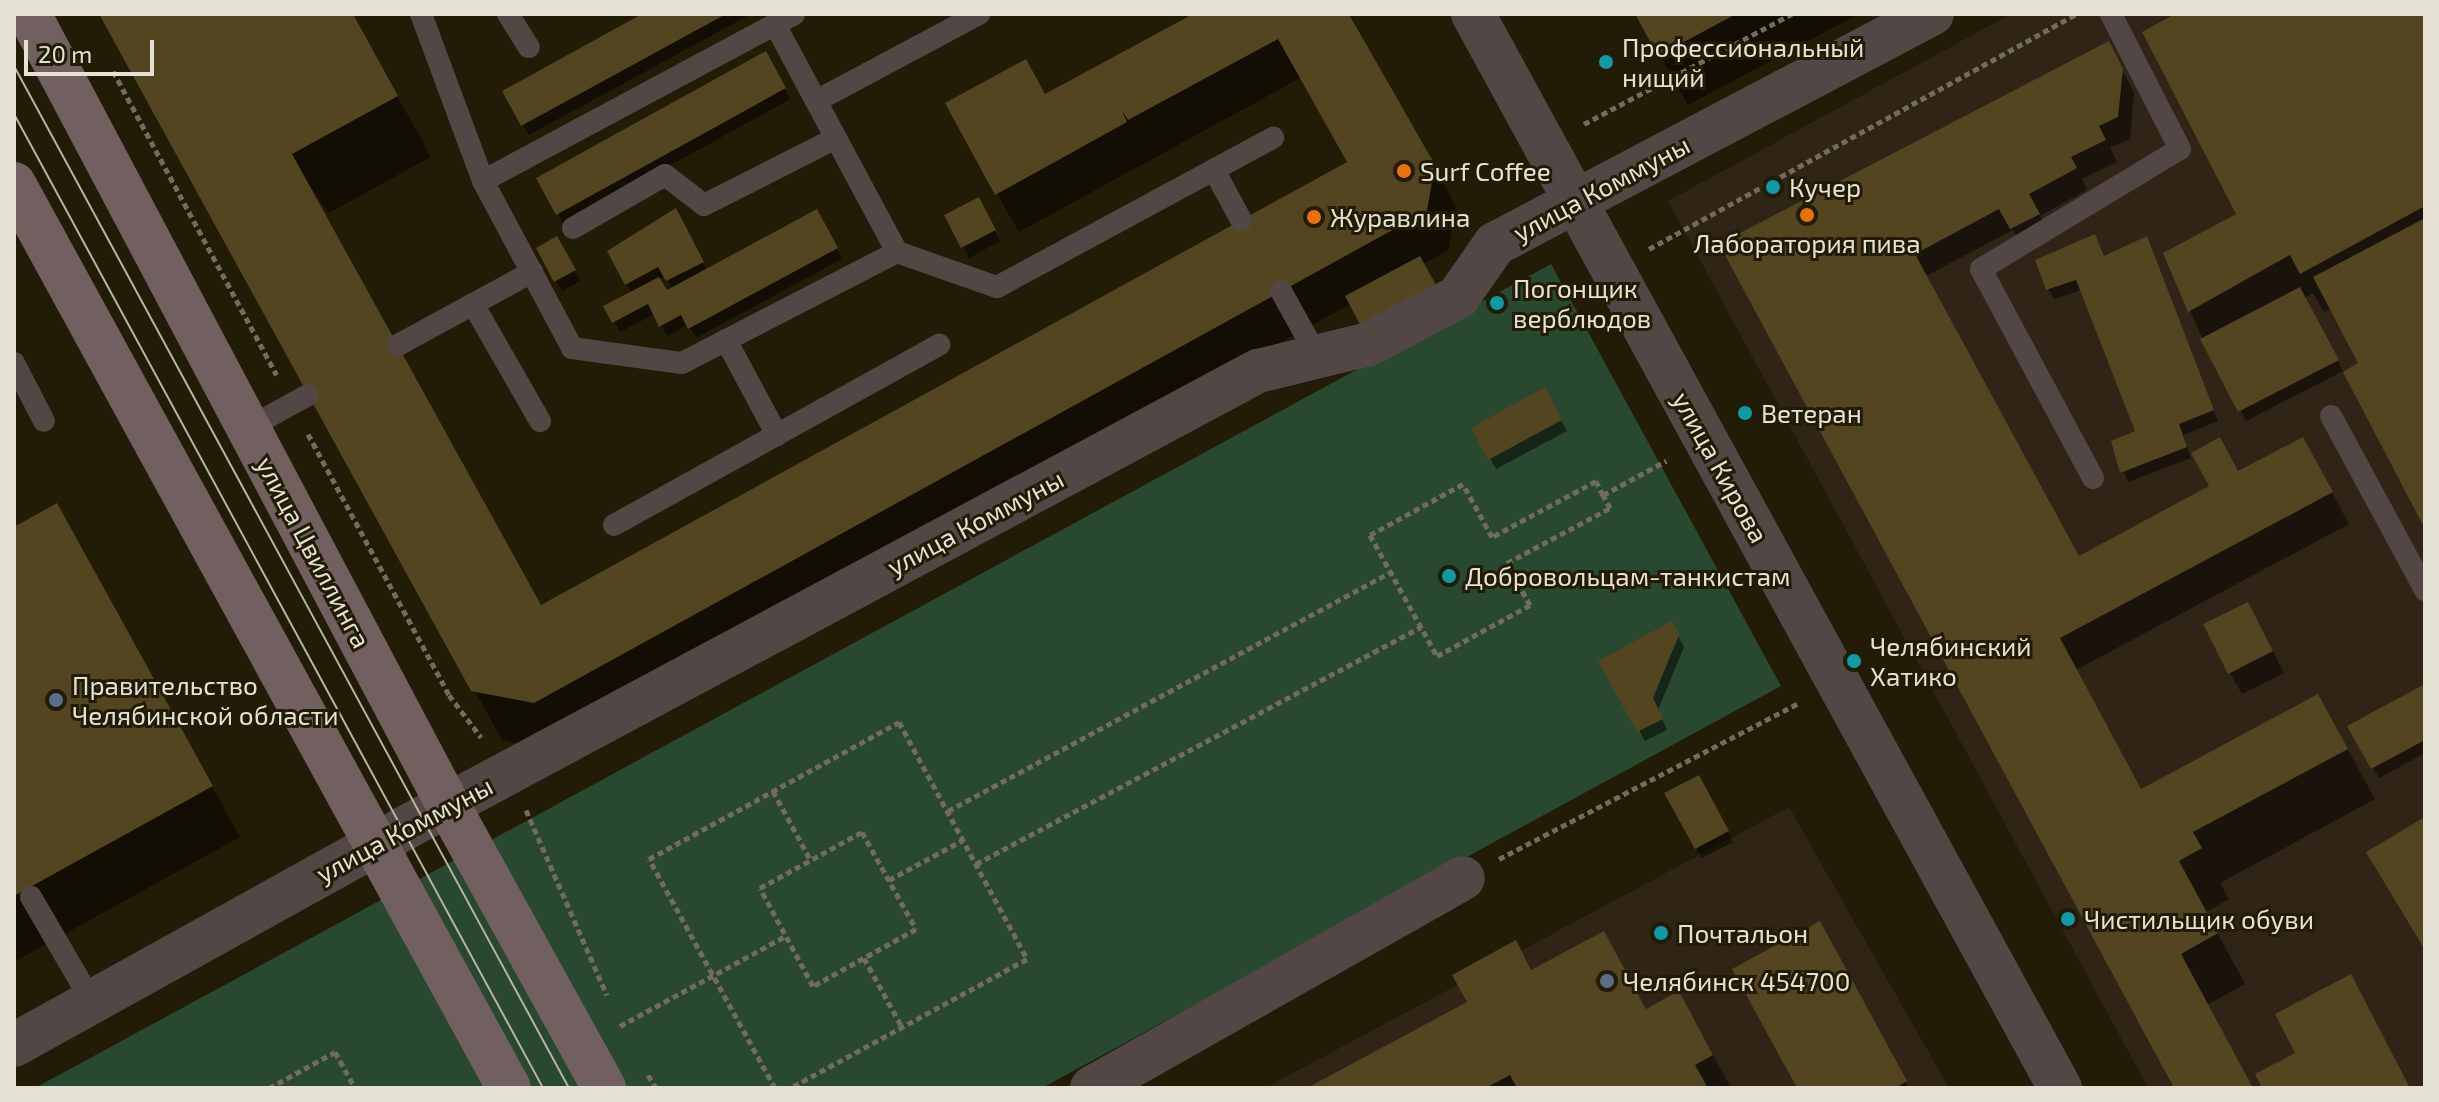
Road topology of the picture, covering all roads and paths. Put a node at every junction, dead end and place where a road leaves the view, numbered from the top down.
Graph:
1 (29, 14) edge
2 (421, 14) edge
3 (508, 14) edge
4 (979, 14) edge
5 (1473, 14) edge
6 (1792, 14) edge
7 (1932, 14) edge
8 (2076, 14) edge
9 (2111, 14) edge
10 (785, 19) edge
11 (529, 47) dead end
12 (105, 56) dead end
13 (816, 101) junction
14 (836, 138) junction
15 (1273, 138) dead end
16 (1545, 145) junction
17 (1214, 170) junction
18 (483, 181) junction
19 (14, 184) edge
20 (1576, 202) junction
21 (1241, 220) dead end
22 (573, 228) dead end
23 (897, 252) junction
24 (1613, 269) junction
25 (532, 272) junction
26 (1281, 291) dead end
27 (473, 304) junction
28 (726, 340) junction
29 (398, 345) dead end
30 (939, 345) dead end
31 (1317, 356) junction
32 (14, 363) edge
33 (300, 399) junction
34 (2331, 416) dead end
35 (44, 421) dead end
36 (540, 421) dead end
37 (248, 428) junction
38 (777, 435) junction
39 (1706, 440) junction
40 (2093, 478) dead end
41 (1603, 495) junction
42 (614, 525) dead end
43 (1391, 572) junction
44 (2425, 590) edge
45 (1421, 627) junction
46 (1839, 682) junction
47 (509, 772) junction
48 (773, 791) junction
49 (448, 805) junction
50 (948, 811) junction
51 (963, 840) junction
52 (375, 844) junction
53 (811, 861) junction
54 (976, 864) junction
55 (1463, 878) joint
56 (889, 880) junction
57 (31, 897) dead end
58 (786, 936) junction
59 (864, 958) junction
60 (714, 975) junction
61 (608, 998) dead end
62 (92, 1002) junction
63 (614, 1012) dead end
64 (620, 1026) junction
65 (902, 1027) junction
66 (627, 1038) dead end
67 (14, 1045) edge
68 (642, 1063) dead end
69 (269, 1088) edge
70 (355, 1088) edge
71 (509, 1088) edge
72 (604, 1088) edge
73 (656, 1088) edge
74 (775, 1088) edge
75 (790, 1088) edge
76 (1092, 1088) edge
77 (2060, 1088) edge

1 - 37 main road, улица Цвиллинга
2 - 18 lane
3 - 11 lane
4 - 13 lane
5 - 16 street, улица Кирова
6 - 16 path
7 - 20 street, улица Коммуны
8 - 24 path
9 - 40 lane
10 - 13 lane
10 - 18 lane
12 - 33 path
13 - 14 lane
14 - 22 lane
14 - 23 lane
15 - 17 lane
16 - 20 street, улица Кирова
17 - 21 lane
17 - 23 lane
18 - 25 lane
19 - 52 main road
20 - 24 street, улица Кирова
20 - 31 street, улица Коммуны
23 - 28 lane
24 - 39 street, улица Кирова
25 - 27 lane
25 - 28 lane
26 - 31 lane
27 - 29 lane
27 - 36 lane
28 - 38 lane
30 - 38 lane
31 - 47 street, улица Коммуны
32 - 35 lane
33 - 37 lane
33 - 47 path
34 - 44 lane
37 - 49 main road, улица Цвиллинга
38 - 42 lane
39 - 41 path
39 - 46 street, улица Кирова
41 - 43 path
41 - 45 path
43 - 45 path
43 - 50 path
45 - 54 path
46 - 55 path
46 - 77 street, улица Кирова
47 - 49 street, улица Коммуны
47 - 61 path
48 - 50 path
48 - 53 path
48 - 60 path
49 - 52 street, улица Коммуны
49 - 72 main road, улица Цвиллинга
50 - 51 path
51 - 54 path
51 - 56 path
52 - 62 street, улица Коммуны
52 - 71 main road
53 - 56 path
53 - 58 path
54 - 65 path
55 - 76 street
56 - 59 path
57 - 62 lane
58 - 59 path
58 - 60 path
59 - 65 path
60 - 64 path
60 - 74 path
62 - 67 street, улица Коммуны
63 - 64 path
64 - 66 path
65 - 75 path
68 - 73 path
69 - 70 path

